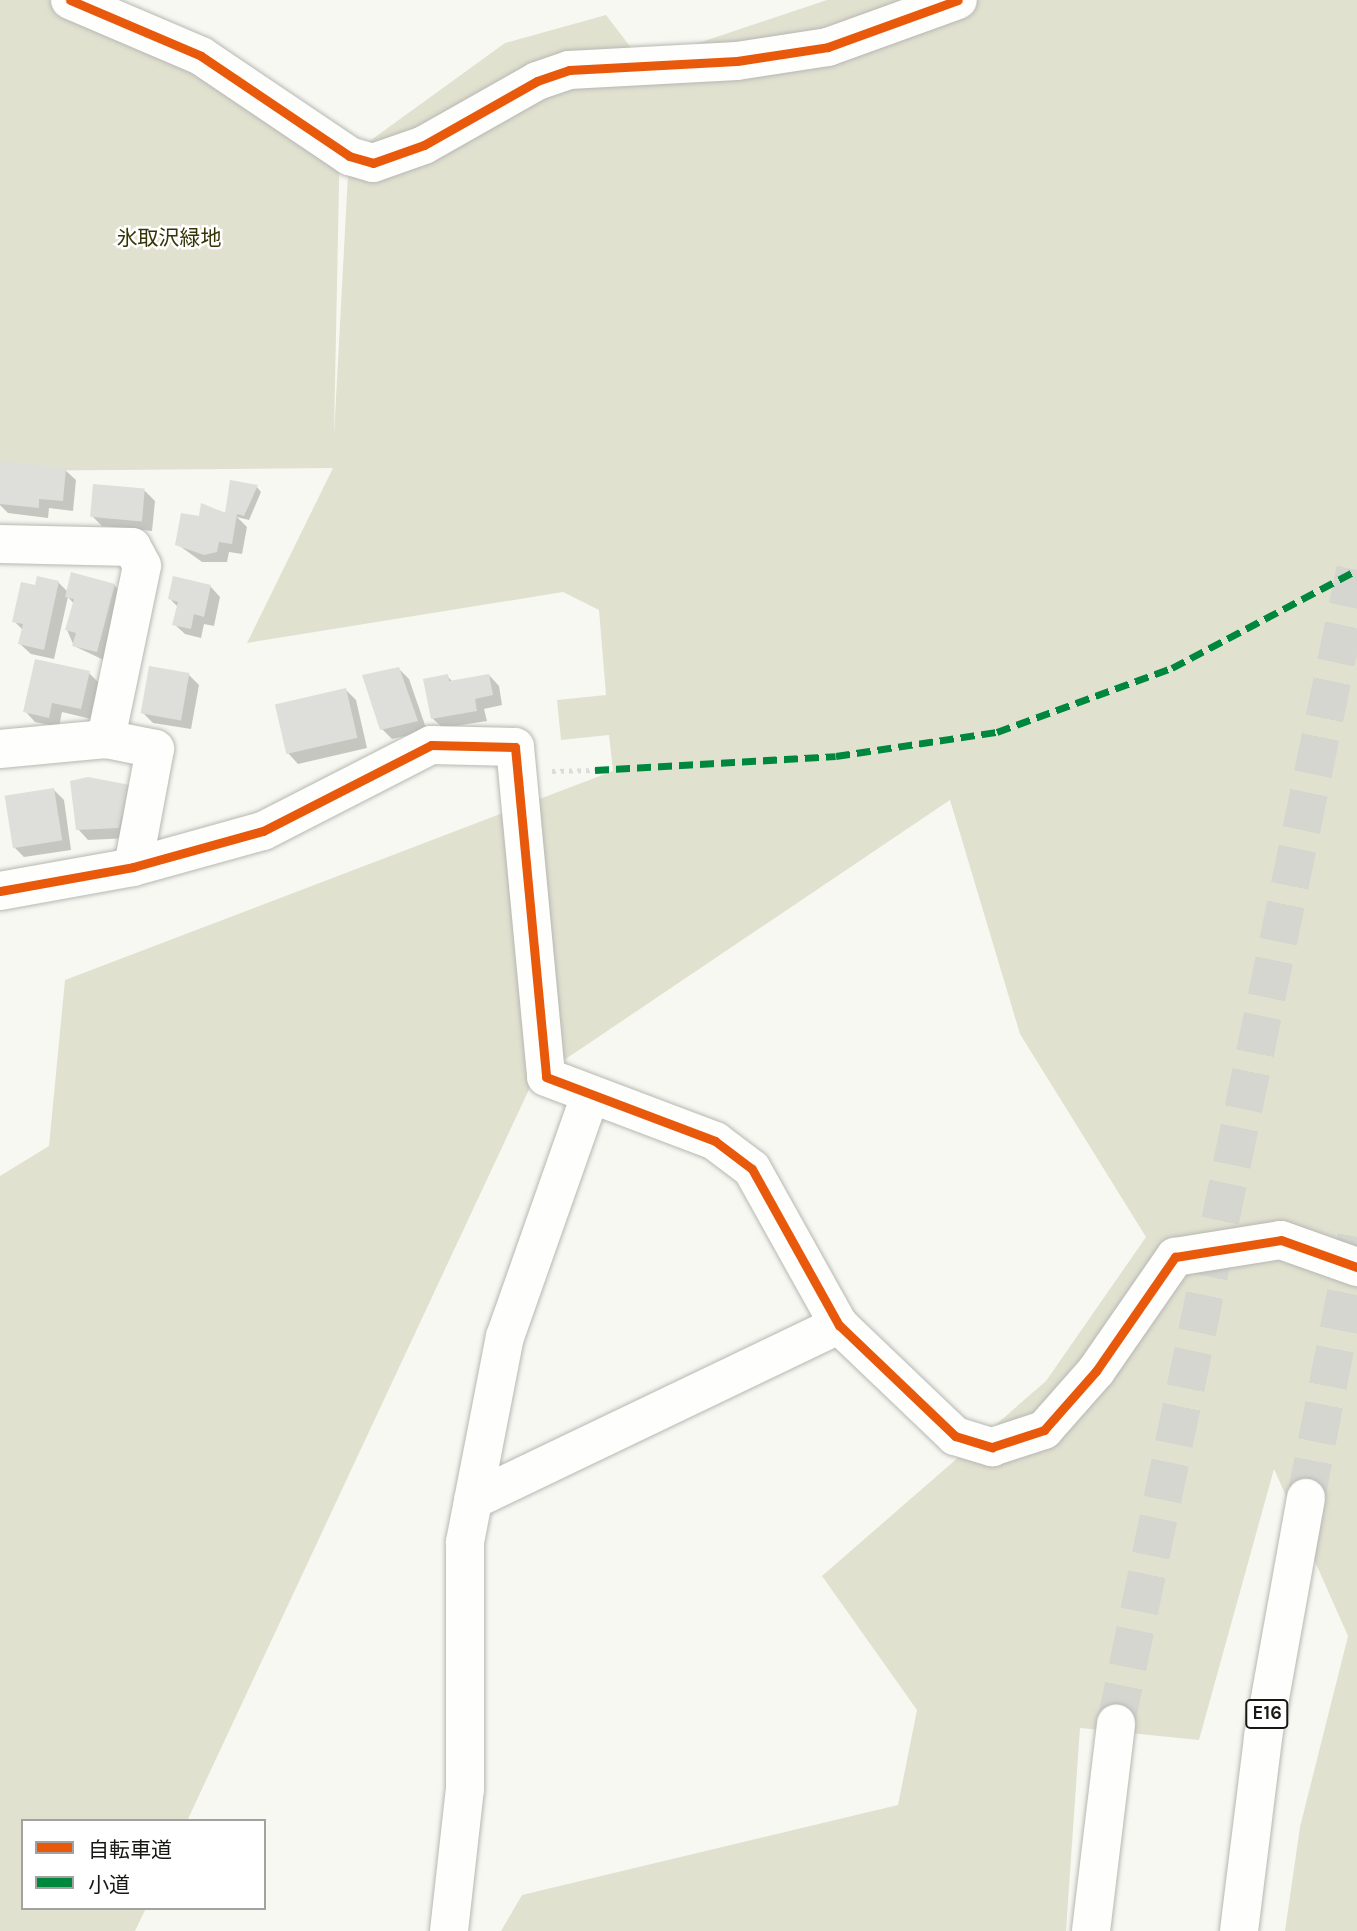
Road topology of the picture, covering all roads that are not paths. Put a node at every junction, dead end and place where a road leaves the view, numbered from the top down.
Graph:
1 (70, 0) edge
2 (958, 0) edge
3 (0, 544) edge
4 (106, 739) junction
5 (0, 749) edge
6 (133, 867) junction
7 (0, 891) edge
8 (589, 1098) junction
9 (1357, 1267) edge
10 (839, 1325) junction
11 (1307, 1498) tunnel mouth
12 (473, 1500) junction
13 (1116, 1723) tunnel mouth
14 (449, 1931) edge
15 (1091, 1931) edge
16 (1239, 1931) edge

1 - 2 main road
3 - 4 main road
4 - 5 main road
4 - 6 main road
6 - 7 main road
6 - 8 main road
8 - 10 main road
8 - 12 main road
9 - 10 main road
10 - 12 main road
11 - 16 main road, E16
12 - 14 main road
13 - 15 main road

